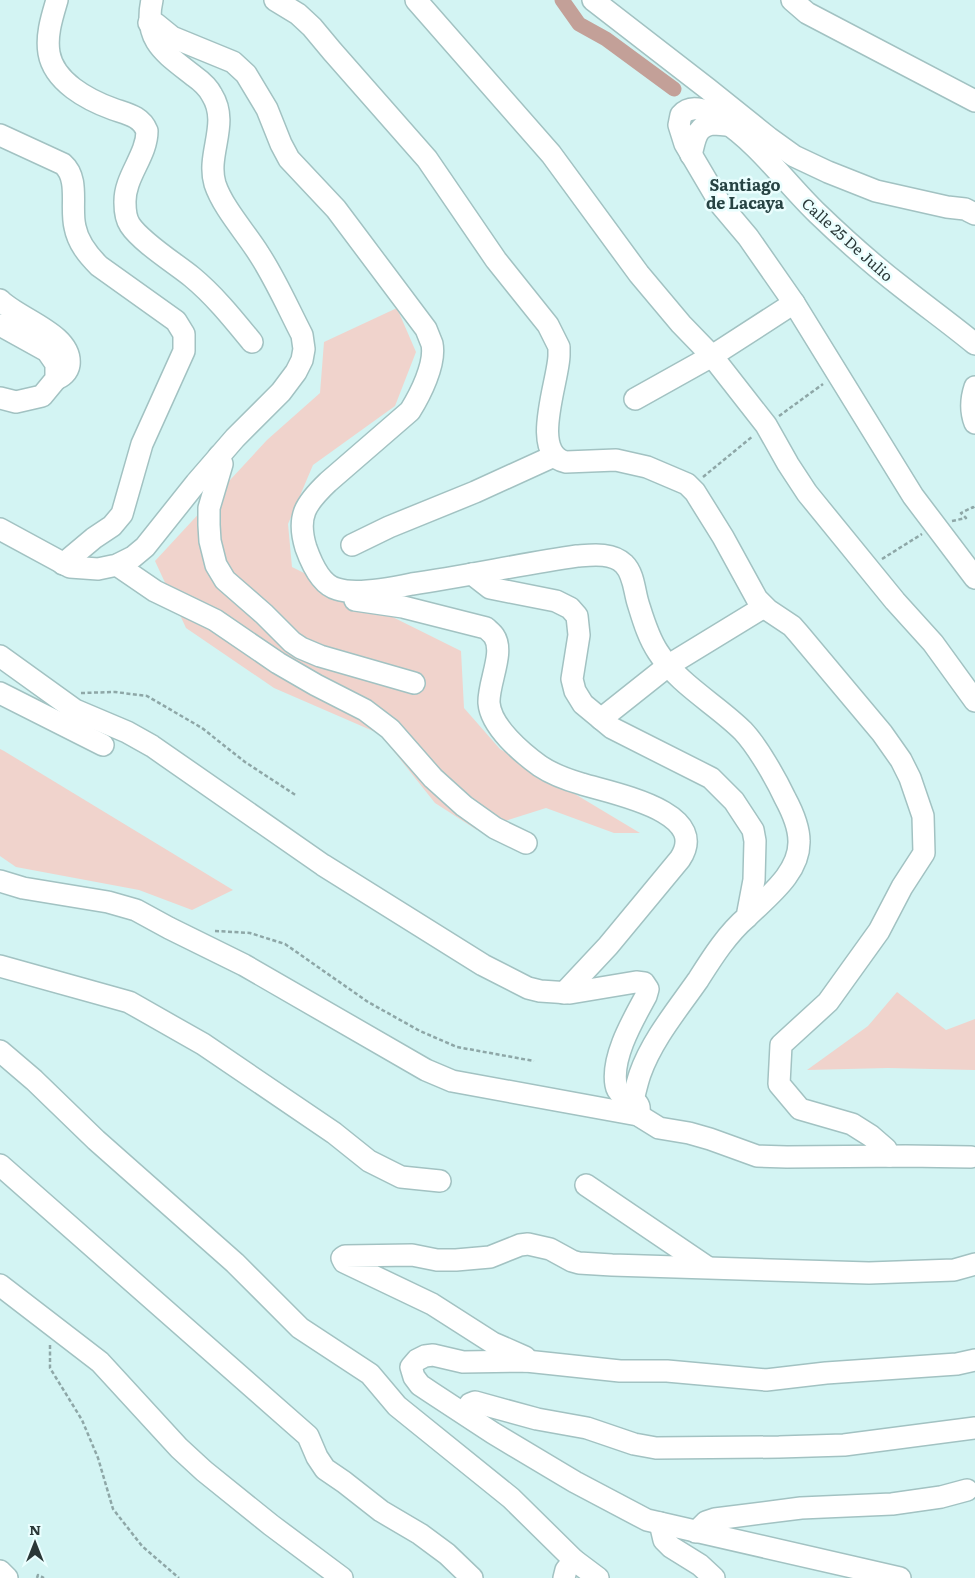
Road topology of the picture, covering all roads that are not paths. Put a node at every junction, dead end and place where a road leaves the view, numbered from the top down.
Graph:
1 (57, 0) edge
2 (152, 0) edge
3 (275, 0) edge
4 (594, 0) edge
5 (792, 0) edge
6 (417, 1) edge
7 (149, 23) junction
8 (975, 101) edge
9 (0, 136) edge
10 (764, 145) junction
11 (975, 214) edge
12 (0, 300) edge
13 (794, 303) junction
14 (0, 325) edge
15 (252, 342) dead end
16 (975, 344) edge
17 (712, 356) junction
18 (56, 379) junction
19 (975, 387) edge
20 (0, 398) edge
21 (635, 399) dead end
22 (975, 423) edge
23 (219, 456) junction
24 (554, 456) junction
25 (0, 530) edge
26 (352, 545) dead end
27 (63, 564) junction
28 (117, 565) junction
29 (472, 574) junction
30 (975, 578) edge
31 (337, 590) junction
32 (764, 607) junction
33 (0, 656) edge
34 (669, 665) junction
35 (414, 682) dead end
36 (0, 693) edge
37 (975, 701) edge
38 (601, 719) junction
39 (102, 745) dead end
40 (526, 843) dead end
41 (0, 882) edge
42 (747, 917) junction
43 (0, 966) edge
44 (564, 993) junction
45 (0, 1051) edge
46 (635, 1108) junction
47 (889, 1156) junction
48 (971, 1157) dead end
49 (0, 1165) edge
50 (440, 1181) dead end
51 (586, 1185) dead end
52 (975, 1264) edge
53 (707, 1267) junction
54 (0, 1285) edge
55 (975, 1360) edge
56 (526, 1361) junction
57 (464, 1413) junction
58 (975, 1428) edge
59 (967, 1490) dead end
60 (660, 1523) junction
61 (696, 1532) junction
62 (574, 1560) junction
63 (0, 1571) edge
64 (7, 1578) edge
65 (342, 1578) edge
66 (472, 1578) edge
67 (564, 1578) edge
68 (598, 1578) edge
69 (714, 1578) edge
70 (900, 1578) edge

1 - 15 street
2 - 7 street
3 - 24 street
4 - 10 street
5 - 8 street
6 - 17 street
7 - 23 street
7 - 31 street
9 - 27 street
10 - 11 street
10 - 13 street, Calle 25 De Julio
10 - 16 street, Calle 25 De Julio
12 - 18 street
13 - 17 street
13 - 30 street
14 - 18 street
17 - 21 street
17 - 37 street
18 - 20 street
19 - 22 street
23 - 28 street
23 - 35 street
24 - 26 street
24 - 32 street
25 - 27 street
27 - 28 street
28 - 40 street
29 - 31 street
29 - 34 street
29 - 38 street
31 - 44 street
32 - 34 street
32 - 47 street
33 - 44 street
34 - 38 street
34 - 42 street
36 - 39 street
38 - 42 street
41 - 46 street
42 - 46 street
43 - 50 street
44 - 46 street
45 - 62 street
46 - 47 street
47 - 48 street
49 - 66 street
51 - 53 street
52 - 53 street
53 - 56 street
54 - 65 street
55 - 56 street
56 - 57 street
57 - 58 street
57 - 60 street
59 - 61 street
60 - 61 street
60 - 69 street
61 - 70 street
62 - 67 street
62 - 68 street
63 - 64 street

